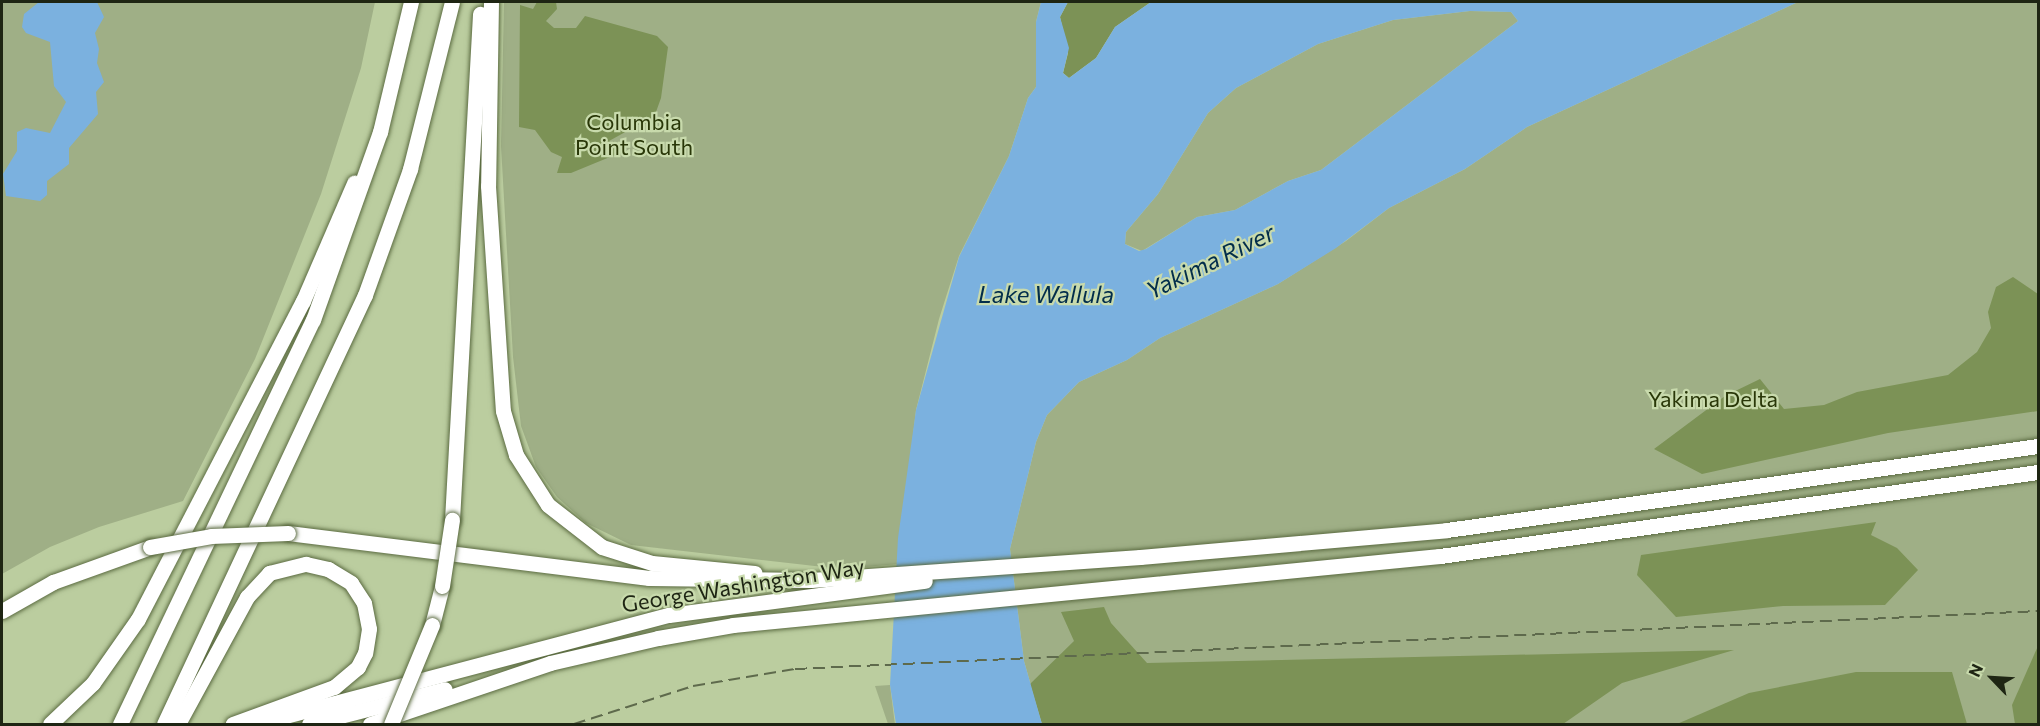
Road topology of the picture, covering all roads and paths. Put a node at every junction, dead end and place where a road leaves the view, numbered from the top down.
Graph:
1 (411, 2) edge
2 (452, 2) edge
3 (481, 2) edge
4 (491, 2) edge
5 (400, 52) junction
6 (2038, 446) edge
7 (2038, 472) edge
8 (836, 578) junction
9 (856, 583) junction
10 (2, 611) edge
11 (550, 663) junction
12 (50, 724) edge
13 (120, 724) edge
14 (164, 724) edge
15 (178, 724) edge
16 (233, 724) edge
17 (255, 724) edge
18 (309, 724) edge
19 (370, 724) edge
20 (391, 724) edge

1 - 5 highway
2 - 14 highway
3 - 20 highway, bridge
4 - 8 highway
5 - 12 highway
5 - 13 highway
6 - 9 highway, George Washington Way
7 - 11 highway
8 - 9 highway
8 - 10 highway, bridge
9 - 17 highway, George Washington Way
11 - 18 highway
11 - 19 highway
15 - 16 highway

